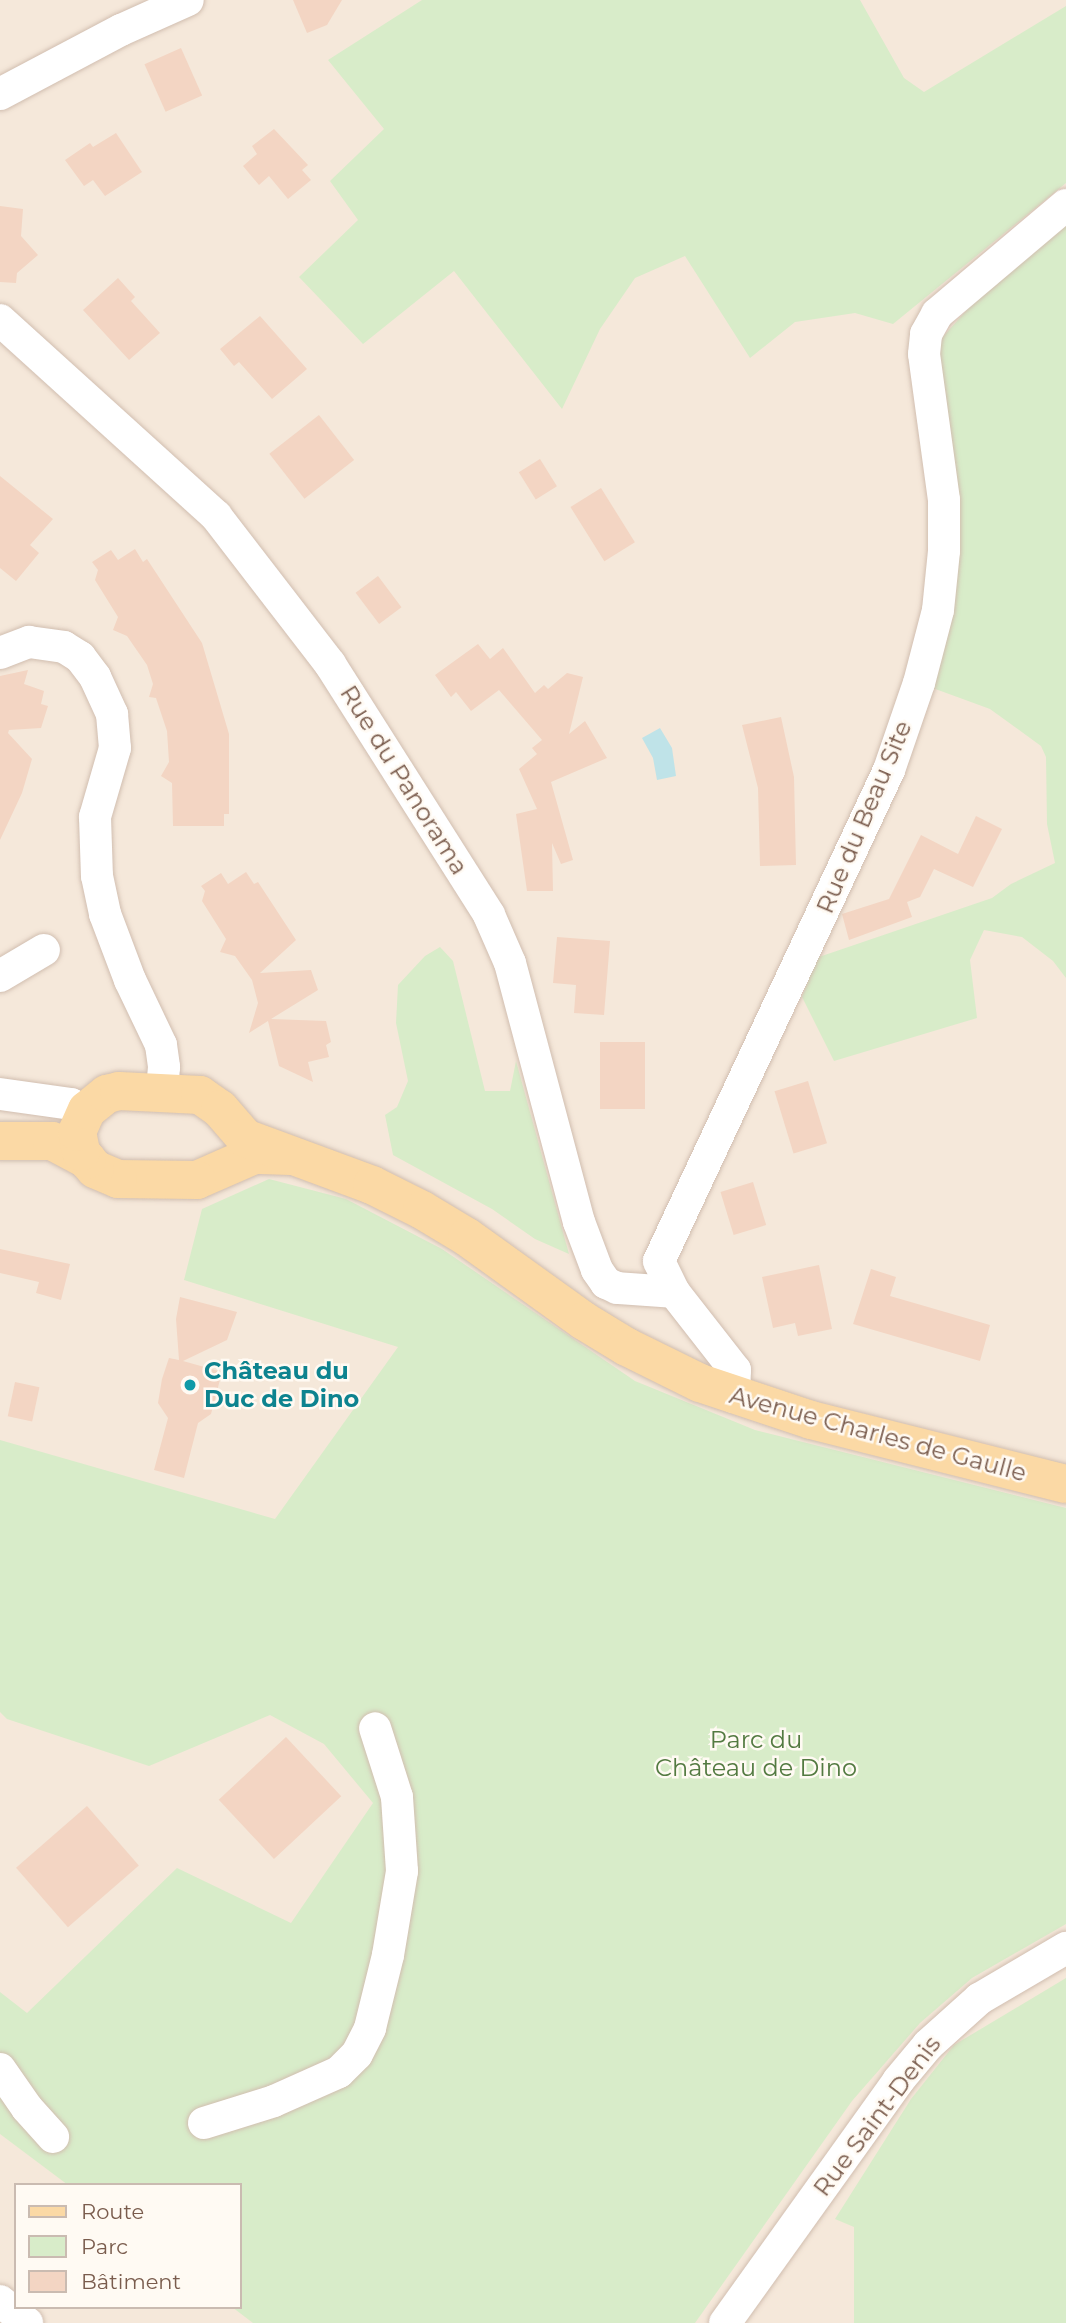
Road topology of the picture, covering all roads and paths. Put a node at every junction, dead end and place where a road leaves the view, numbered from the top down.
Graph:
1 (188, 0) edge
2 (0, 94) edge
3 (1066, 205) edge
4 (0, 320) edge
5 (0, 653) edge
6 (44, 950) dead end
7 (0, 976) edge
8 (162, 1091) junction
9 (0, 1094) edge
10 (85, 1114) junction
11 (227, 1120) junction
12 (10, 1140) edge
13 (291, 1156) junction
14 (87, 1160) junction
15 (206, 1176) junction
16 (674, 1292) junction
17 (734, 1397) junction
18 (1066, 1484) edge
19 (374, 1728) dead end
20 (1066, 1948) edge
21 (0, 2069) edge
22 (0, 2108) edge
23 (204, 2123) dead end
24 (0, 2301) edge
25 (27, 2323) edge
26 (725, 2323) edge

1 - 2 street
3 - 16 street, Rue du Beau Site
4 - 16 street, Rue du Panorama
5 - 8 street
6 - 7 street
8 - 10 main road, Avenue Charles de Gaulle
8 - 11 main road, Avenue Charles de Gaulle
9 - 10 street
10 - 12 main road, Avenue Charles de Gaulle
10 - 14 main road
11 - 13 main road, Avenue Charles de Gaulle
11 - 15 main road
12 - 14 main road, Avenue Charles de Gaulle
13 - 15 main road, Avenue Charles de Gaulle
13 - 17 main road, Avenue Charles de Gaulle
14 - 15 main road, Avenue Charles de Gaulle
16 - 17 street, Rue du Beau Site
17 - 18 main road, Avenue Charles de Gaulle
19 - 23 street
20 - 26 street, Rue Saint-Denis
21 - 22 street
24 - 25 street

